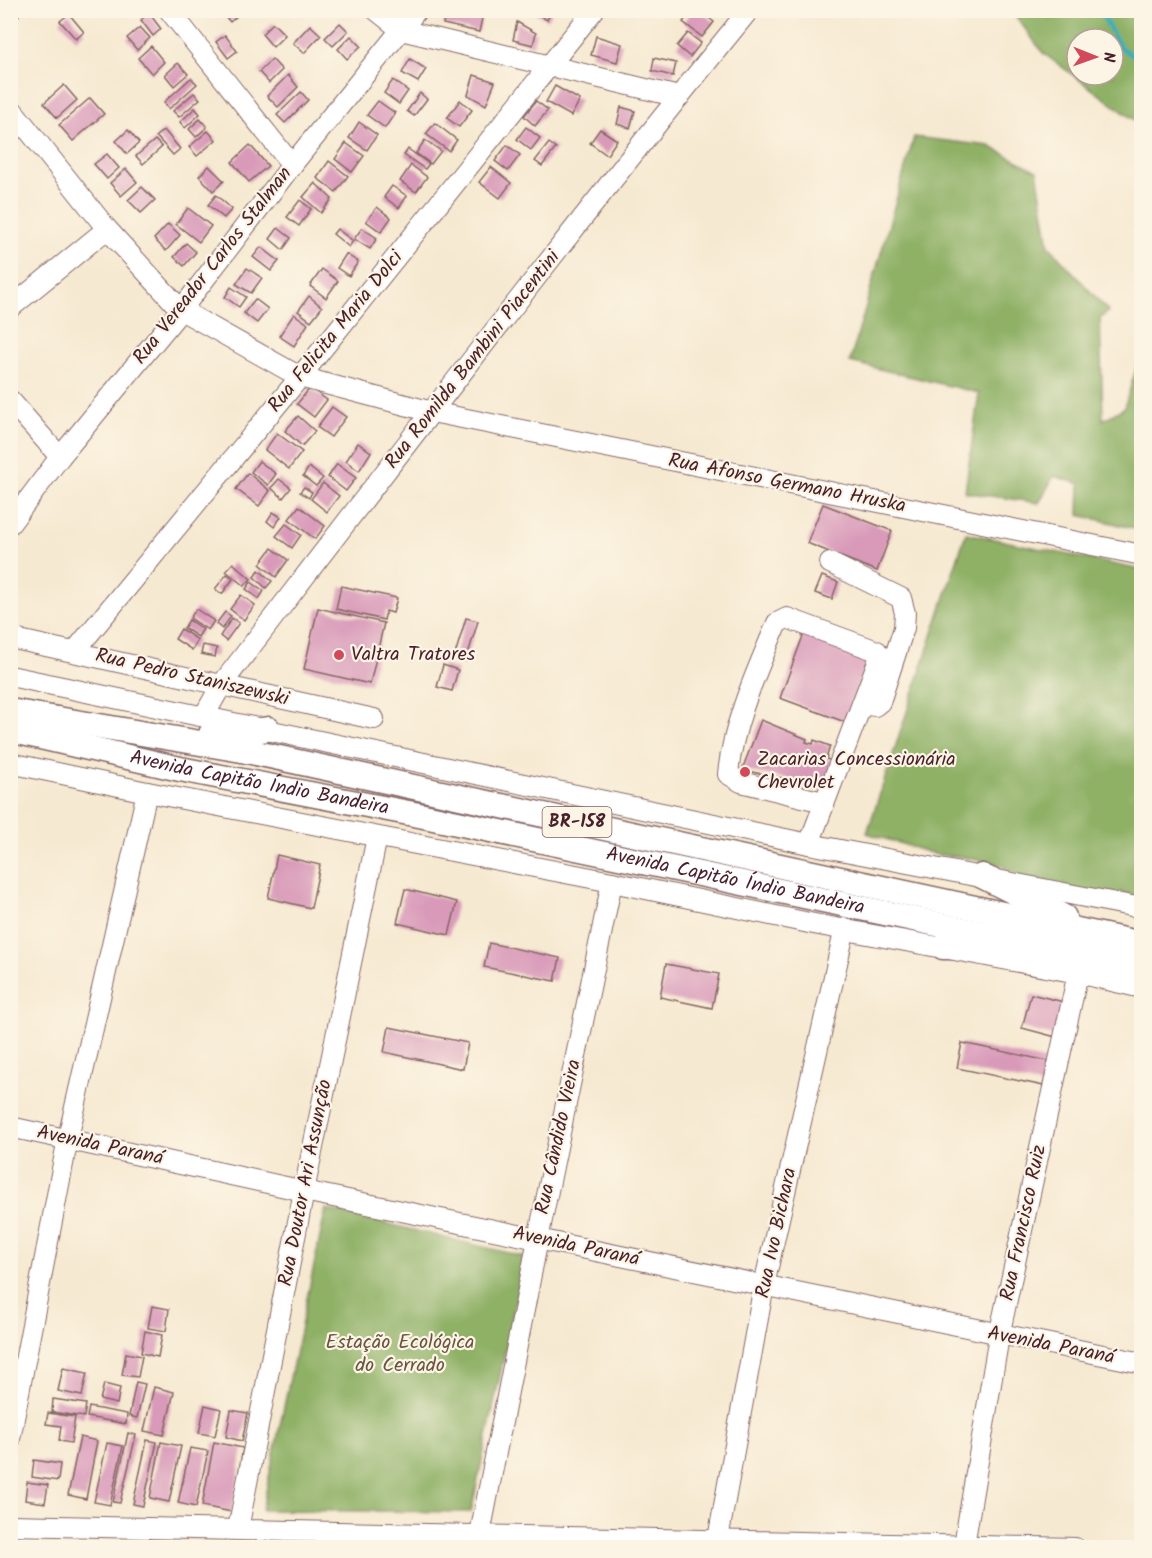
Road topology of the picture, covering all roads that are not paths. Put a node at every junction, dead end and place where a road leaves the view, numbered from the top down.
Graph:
1 (168, 10) edge
2 (376, 10) edge
3 (417, 10) edge
4 (594, 10) edge
5 (749, 10) edge
6 (401, 30) junction
7 (551, 65) junction
8 (679, 97) junction
9 (10, 107) edge
10 (292, 165) junction
11 (107, 229) junction
12 (10, 308) edge
13 (181, 310) junction
14 (300, 377) junction
15 (10, 400) edge
16 (432, 412) junction
17 (60, 457) junction
18 (10, 524) edge
19 (1142, 555) edge
20 (830, 563) dead end
21 (10, 638) edge
22 (75, 651) junction
23 (10, 676) edge
24 (222, 684) junction
25 (862, 704) junction
26 (10, 711) edge
27 (204, 716) junction
28 (374, 719) dead end
29 (268, 729) junction
30 (10, 730) edge
31 (130, 731) junction
32 (10, 764) edge
33 (147, 792) junction
34 (823, 802) junction
35 (377, 837) junction
36 (809, 844) junction
37 (982, 876) junction
38 (612, 882) junction
39 (1142, 908) edge
40 (845, 928) junction
41 (1108, 936) junction
42 (1142, 944) edge
43 (1041, 946) junction
44 (943, 947) junction
45 (1142, 967) edge
46 (1078, 973) junction
47 (1142, 988) edge
48 (10, 1127) edge
49 (68, 1138) junction
50 (304, 1191) junction
51 (538, 1239) junction
52 (764, 1286) junction
53 (999, 1335) junction
54 (1142, 1363) edge
55 (10, 1439) edge
56 (10, 1525) edge
57 (238, 1529) junction
58 (480, 1534) junction
59 (718, 1539) junction
60 (964, 1545) junction
61 (1075, 1548) edge

1 - 10 street
2 - 6 street
3 - 6 street, Rua Vereador Carlos Stalman
4 - 7 street, Rua Felicita Maria Dolci
5 - 8 street, Rua Romilda Bambini Piacentini
6 - 7 street
6 - 10 street, Rua Vereador Carlos Stalman
7 - 8 street
7 - 14 street, Rua Felicita Maria Dolci
8 - 16 street, Rua Romilda Bambini Piacentini
9 - 11 street, Rua Afonso Germano Hruska
10 - 13 street, Rua Vereador Carlos Stalman
11 - 12 street
11 - 13 street, Rua Afonso Germano Hruska
13 - 14 street, Rua Afonso Germano Hruska
13 - 17 street, Rua Vereador Carlos Stalman
14 - 16 street, Rua Afonso Germano Hruska
14 - 22 street, Rua Felicita Maria Dolci
15 - 17 street
16 - 19 street, Rua Afonso Germano Hruska
16 - 24 street, Rua Romilda Bambini Piacentini
17 - 18 street, Rua Vereador Carlos Stalman
20 - 25 street
21 - 22 street, Rua Pedro Staniszewski
22 - 24 street, Rua Pedro Staniszewski
23 - 27 street
24 - 27 street, Rua Romilda Bambini Piacentini
24 - 28 street, Rua Pedro Staniszewski
25 - 34 street
25 - 34 street
26 - 31 main road, Avenida Capitão Índio Bandeira / BR-158
27 - 29 street
29 - 31 main road
29 - 36 street
30 - 43 main road, Avenida Capitão Índio Bandeira
31 - 41 main road, Avenida Capitão Índio Bandeira / BR-158
32 - 33 street
33 - 35 street
33 - 49 street
34 - 36 street
35 - 38 street
35 - 50 street, Rua Doutor Ari Assunção
36 - 37 street
37 - 39 street
37 - 41 main road
38 - 40 street
38 - 51 street, Rua Cândido Vieira
40 - 44 street
40 - 52 street, Rua Ivo Bichara
41 - 42 main road, Avenida Capitão Índio Bandeira / BR-158
43 - 44 main road
43 - 45 main road, Avenida Capitão Índio Bandeira
44 - 46 street
46 - 47 street
46 - 53 street, Rua Francisco Ruiz
48 - 49 street, Avenida Paraná
49 - 50 street, Avenida Paraná
49 - 55 street
50 - 51 street, Avenida Paraná
50 - 57 street, Rua Doutor Ari Assunção
51 - 52 street, Avenida Paraná
51 - 58 street, Rua Cândido Vieira
52 - 53 street, Avenida Paraná
52 - 59 street, Rua Ivo Bichara
53 - 54 street, Avenida Paraná
53 - 60 street, Rua Francisco Ruiz
56 - 57 street
57 - 58 street
58 - 59 street
59 - 60 street
60 - 61 street

